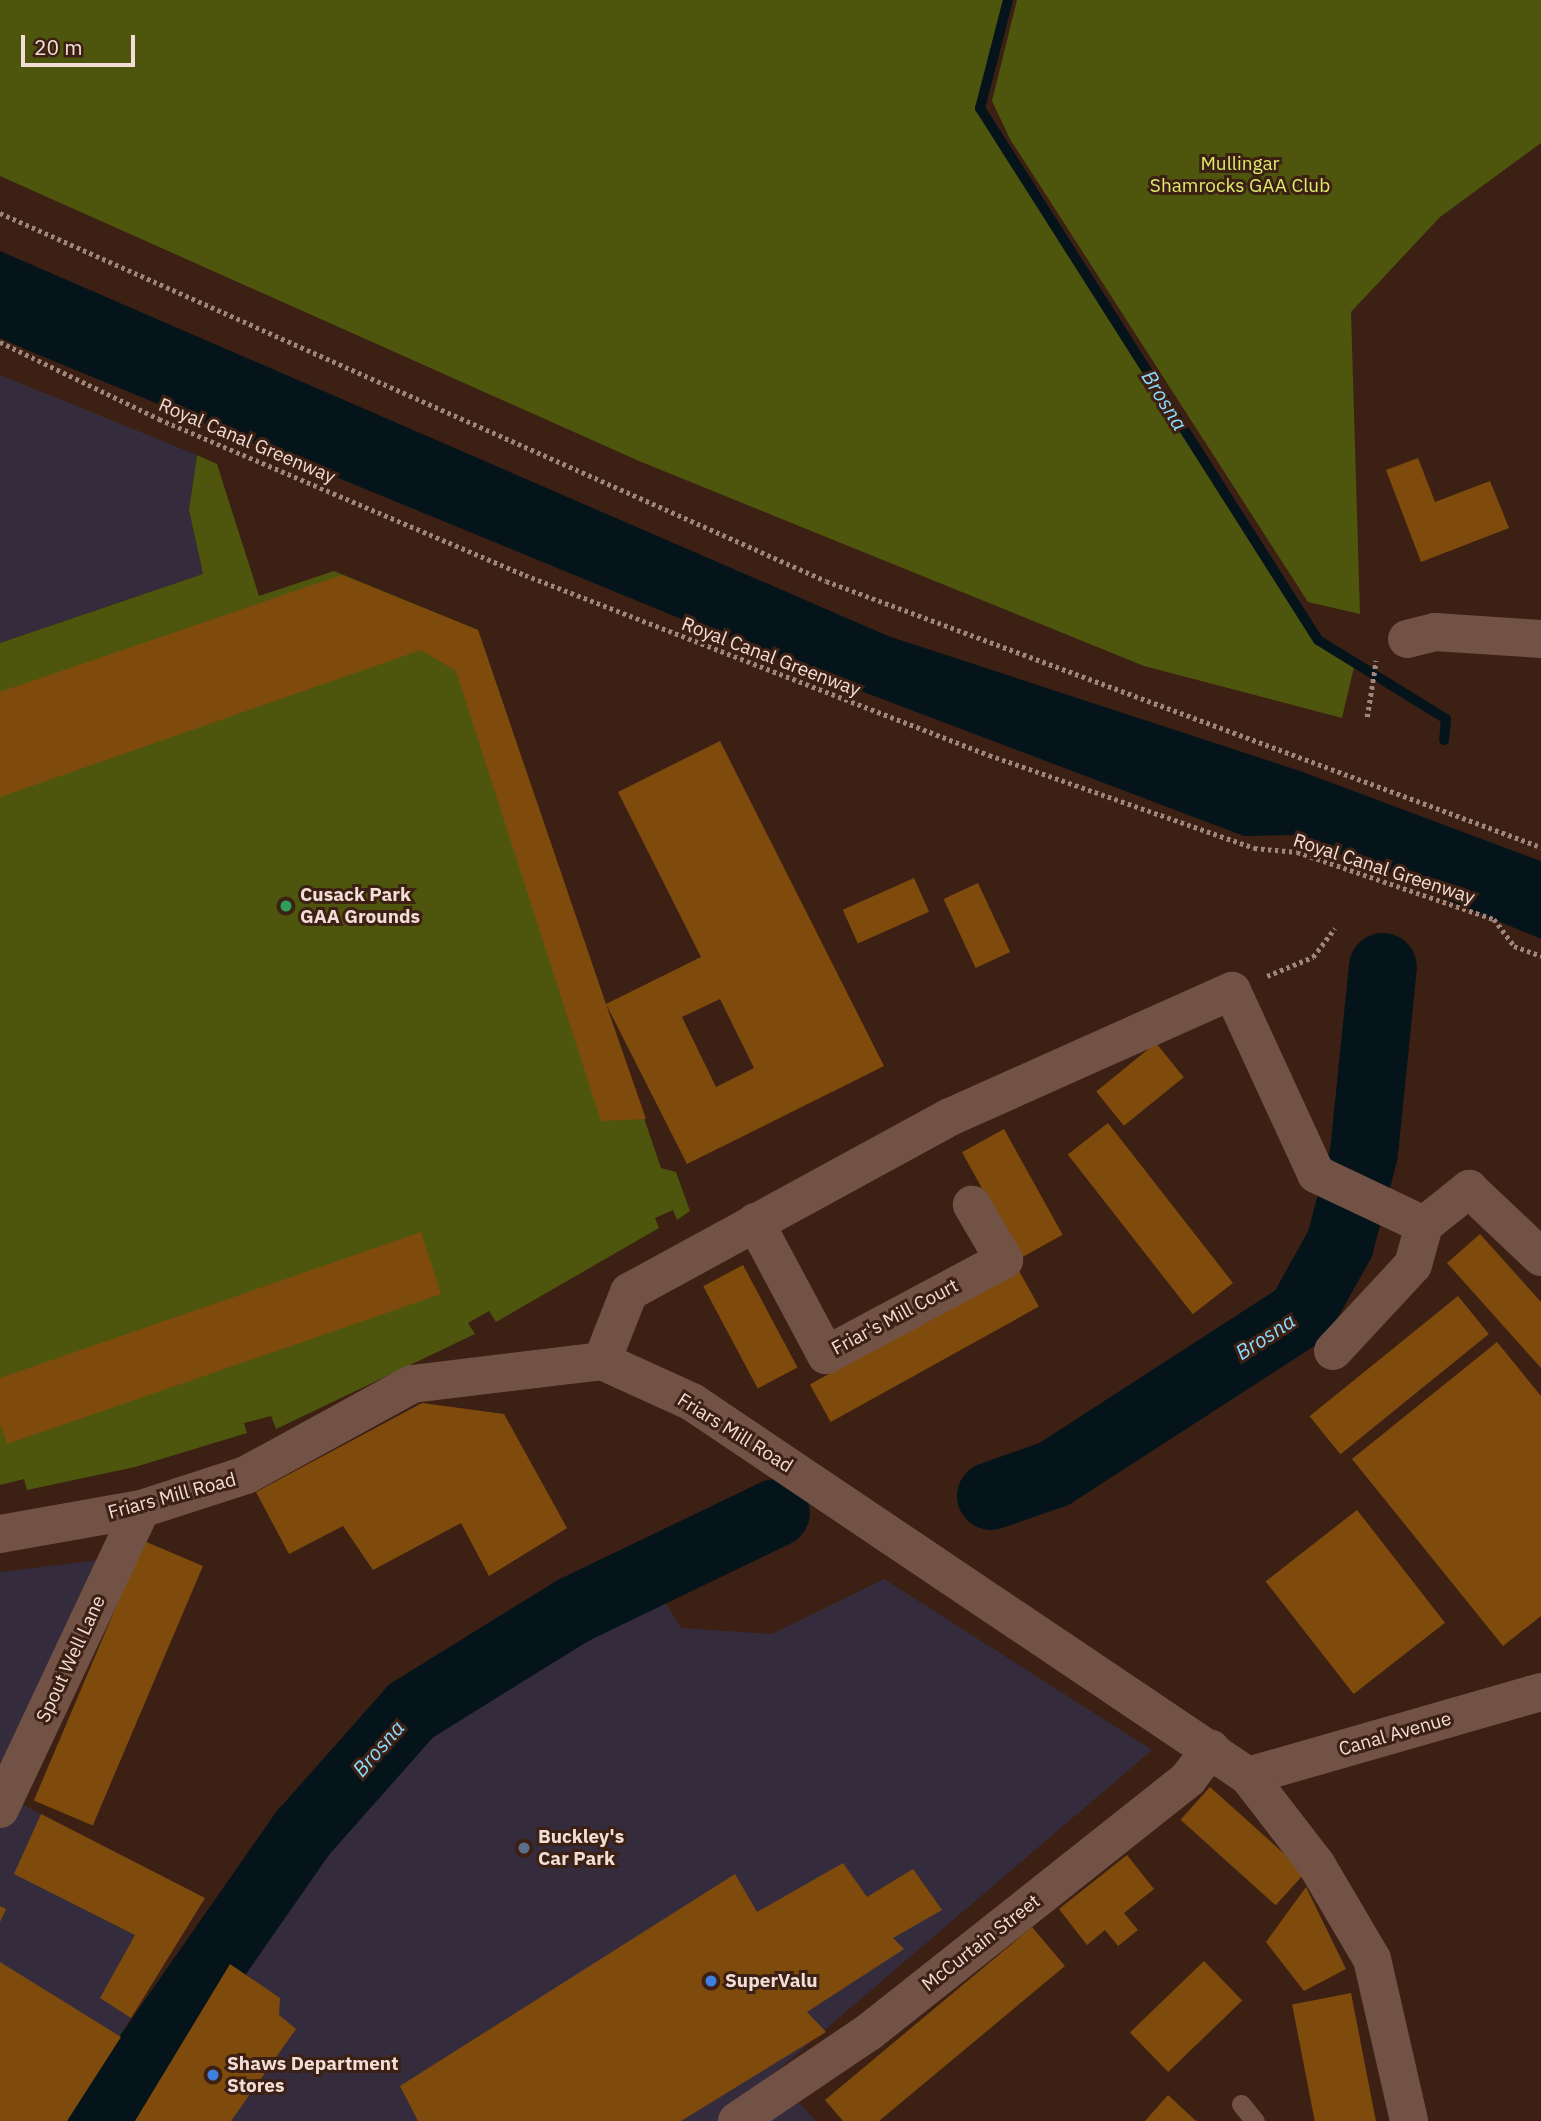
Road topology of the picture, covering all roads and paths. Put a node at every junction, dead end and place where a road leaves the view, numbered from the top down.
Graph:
1 (0, 213) edge
2 (0, 342) edge
3 (1541, 639) edge
4 (1392, 648) joint
5 (1367, 717) dead end
6 (1541, 847) edge
7 (1335, 928) dead end
8 (1541, 956) edge
9 (1232, 991) junction
10 (972, 1205) dead end
11 (755, 1222) junction
12 (1424, 1225) junction
13 (1541, 1257) edge
14 (1333, 1351) dead end
15 (602, 1362) junction
16 (141, 1509) junction
17 (0, 1534) edge
18 (1541, 1692) edge
19 (1211, 1749) junction
20 (1248, 1776) junction
21 (0, 1809) edge
22 (1241, 2104) dead end
23 (737, 2121) edge
24 (1255, 2121) edge
25 (1409, 2121) edge

1 - 6 path
2 - 8 path, Royal Canal Greenway
3 - 4 street
4 - 5 path
7 - 9 path
9 - 11 street
9 - 12 street
10 - 11 street, Friar's Mill Court
11 - 15 street
12 - 13 street
12 - 14 street
15 - 16 street, Friars Mill Road
15 - 19 street, Friars Mill Road
16 - 17 street, Friars Mill Road
16 - 21 street, Spout Well Lane
18 - 20 street, Canal Avenue
19 - 20 street, Friars Mill Road
19 - 23 street, McCurtain Street
20 - 25 street
22 - 24 lane

